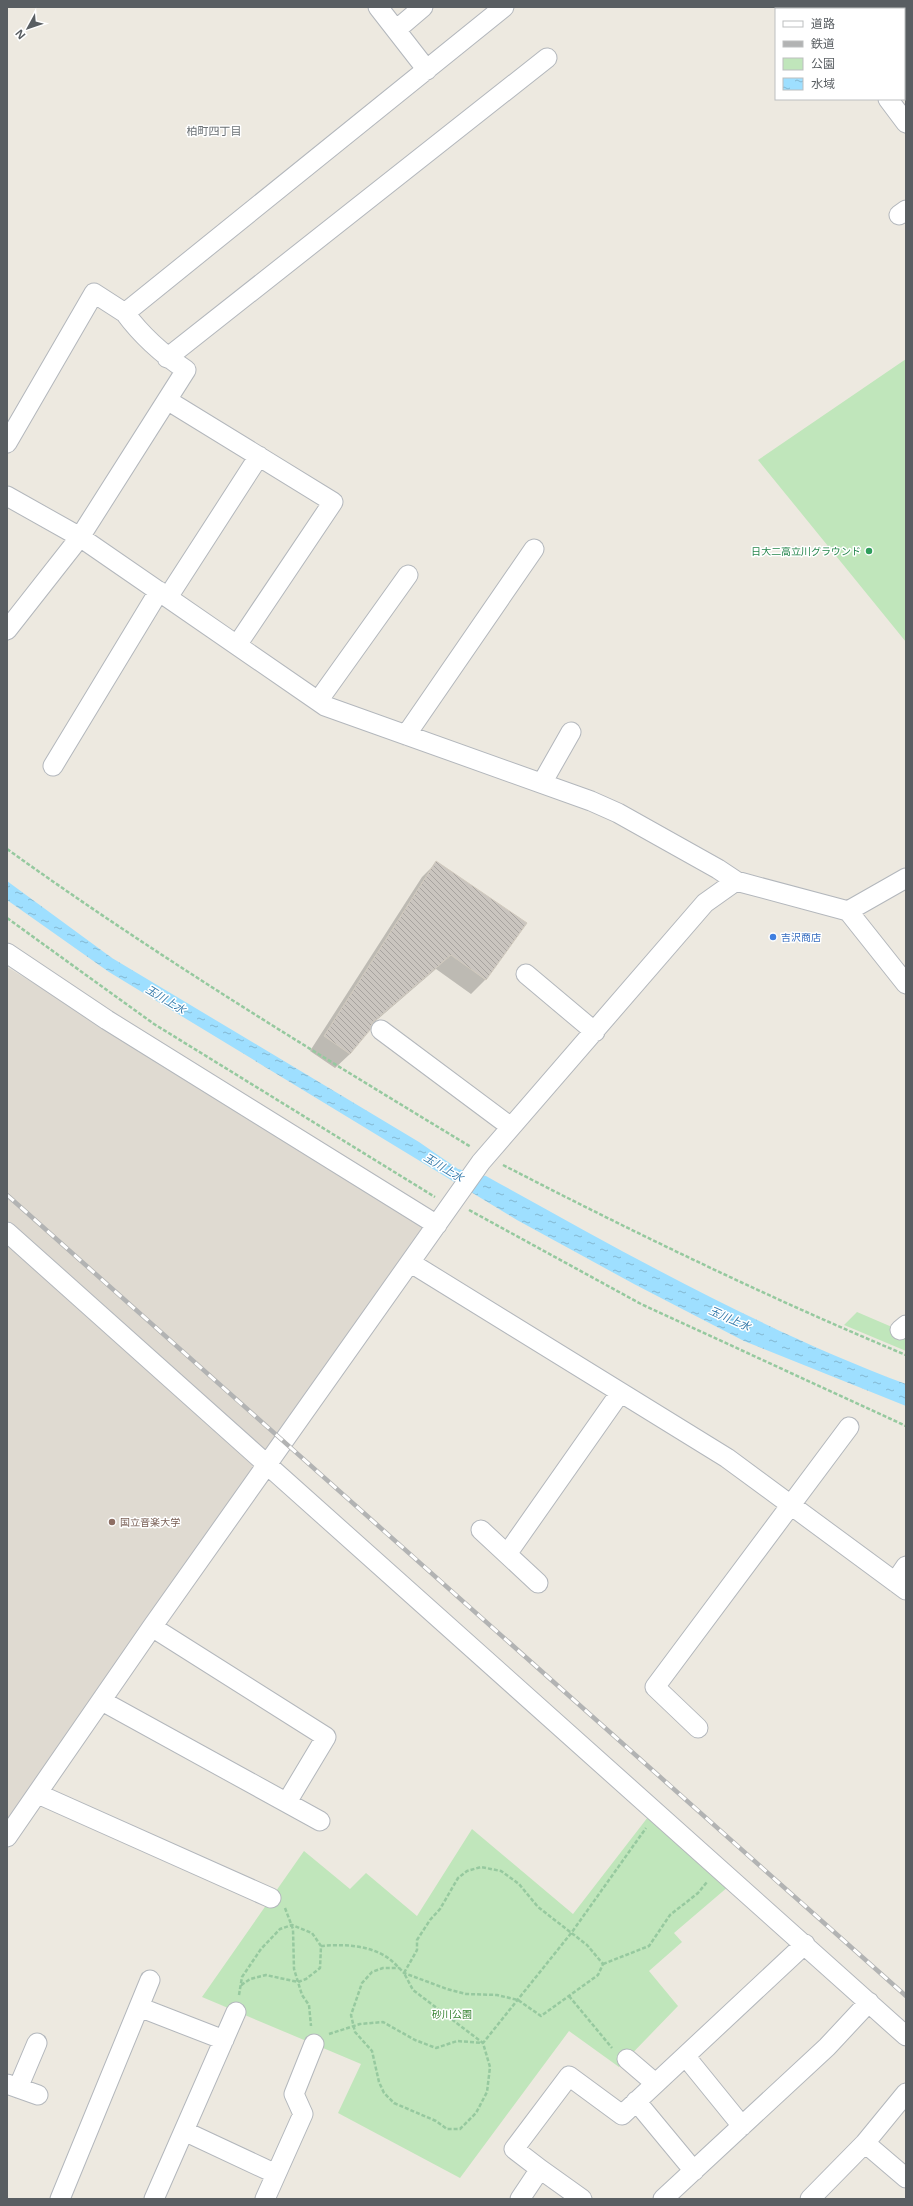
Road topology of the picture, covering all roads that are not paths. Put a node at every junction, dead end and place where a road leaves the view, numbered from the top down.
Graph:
1 (378, 7) edge
2 (423, 7) edge
3 (504, 7) edge
4 (396, 30) junction
5 (547, 58) dead end
6 (427, 70) junction
7 (889, 100) edge
8 (906, 123) edge
9 (125, 313) junction
10 (167, 358) junction
11 (167, 400) junction
12 (7, 443) edge
13 (259, 456) junction
14 (7, 496) edge
15 (80, 537) junction
16 (534, 549) dead end
17 (408, 575) dead end
18 (163, 594) junction
19 (7, 630) edge
20 (238, 645) junction
21 (318, 701) junction
22 (571, 732) dead end
23 (406, 735) junction
24 (53, 766) dead end
25 (542, 783) junction
26 (906, 878) edge
27 (736, 881) junction
28 (848, 911) junction
29 (7, 953) edge
30 (526, 974) dead end
31 (906, 984) edge
32 (380, 1030) dead end
33 (595, 1032) junction
34 (511, 1127) junction
35 (437, 1225) junction
36 (7, 1232) edge
37 (411, 1263) junction
38 (620, 1393) junction
39 (849, 1427) dead end
40 (268, 1466) junction
41 (791, 1504) junction
42 (481, 1530) dead end
43 (507, 1554) junction
44 (906, 1566) edge
45 (538, 1583) dead end
46 (900, 1586) edge
47 (152, 1627) junction
48 (102, 1701) junction
49 (698, 1728) dead end
50 (38, 1794) junction
51 (287, 1802) junction
52 (320, 1820) dead end
53 (7, 1837) edge
54 (272, 1898) road end
55 (805, 1944) junction
56 (150, 1980) dead end
57 (869, 2002) junction
58 (139, 2007) junction
59 (236, 2012) road end
60 (906, 2036) edge
61 (224, 2040) junction
62 (37, 2043) dead end
63 (314, 2044) road end
64 (686, 2057) junction
65 (627, 2059) road end
66 (656, 2083) junction
67 (12, 2086) edge
68 (906, 2093) edge
69 (38, 2095) dead end
70 (636, 2101) junction
71 (742, 2126) junction
72 (184, 2131) junction
73 (865, 2143) junction
74 (540, 2169) junction
75 (694, 2171) junction
76 (276, 2174) junction
77 (906, 2178) edge
78 (60, 2199) edge
79 (154, 2199) edge
80 (265, 2199) edge
81 (520, 2199) edge
82 (582, 2199) edge
83 (663, 2199) edge
84 (810, 2199) edge

1 - 4 street
2 - 4 street
3 - 6 street
4 - 6 street
5 - 10 street
6 - 9 street
7 - 8 street
9 - 10 street
9 - 12 street
10 - 11 street
11 - 13 street
11 - 15 street
13 - 18 street
13 - 20 street
14 - 15 street
15 - 18 street
15 - 19 street
16 - 23 street
17 - 21 street
18 - 20 street
18 - 24 street
20 - 21 street
21 - 23 street
22 - 25 street
23 - 25 street
25 - 27 street
26 - 28 street
27 - 28 street
27 - 33 street
28 - 31 street
29 - 35 street
30 - 33 street
32 - 34 street
33 - 34 street
34 - 35 street
35 - 37 street
36 - 40 street
37 - 38 street
37 - 40 street
38 - 41 street
38 - 43 street
39 - 41 street
40 - 47 street
40 - 55 street
41 - 46 street
41 - 49 street
42 - 43 street
43 - 45 street
44 - 46 street
47 - 48 street
47 - 51 street
48 - 50 street
48 - 51 street
50 - 53 street
50 - 54 street
51 - 52 street
55 - 57 street
55 - 64 street
56 - 58 street
57 - 60 street
57 - 71 street
58 - 61 street
58 - 78 street
59 - 61 street
61 - 72 street
62 - 67 street
63 - 76 street
64 - 66 street
64 - 71 street
65 - 66 street
66 - 70 street
67 - 69 street
68 - 73 street
70 - 74 street
70 - 75 street
71 - 75 street
72 - 76 street
72 - 79 street
73 - 77 street
73 - 84 street
74 - 81 street
74 - 82 street
75 - 83 street
76 - 80 street

